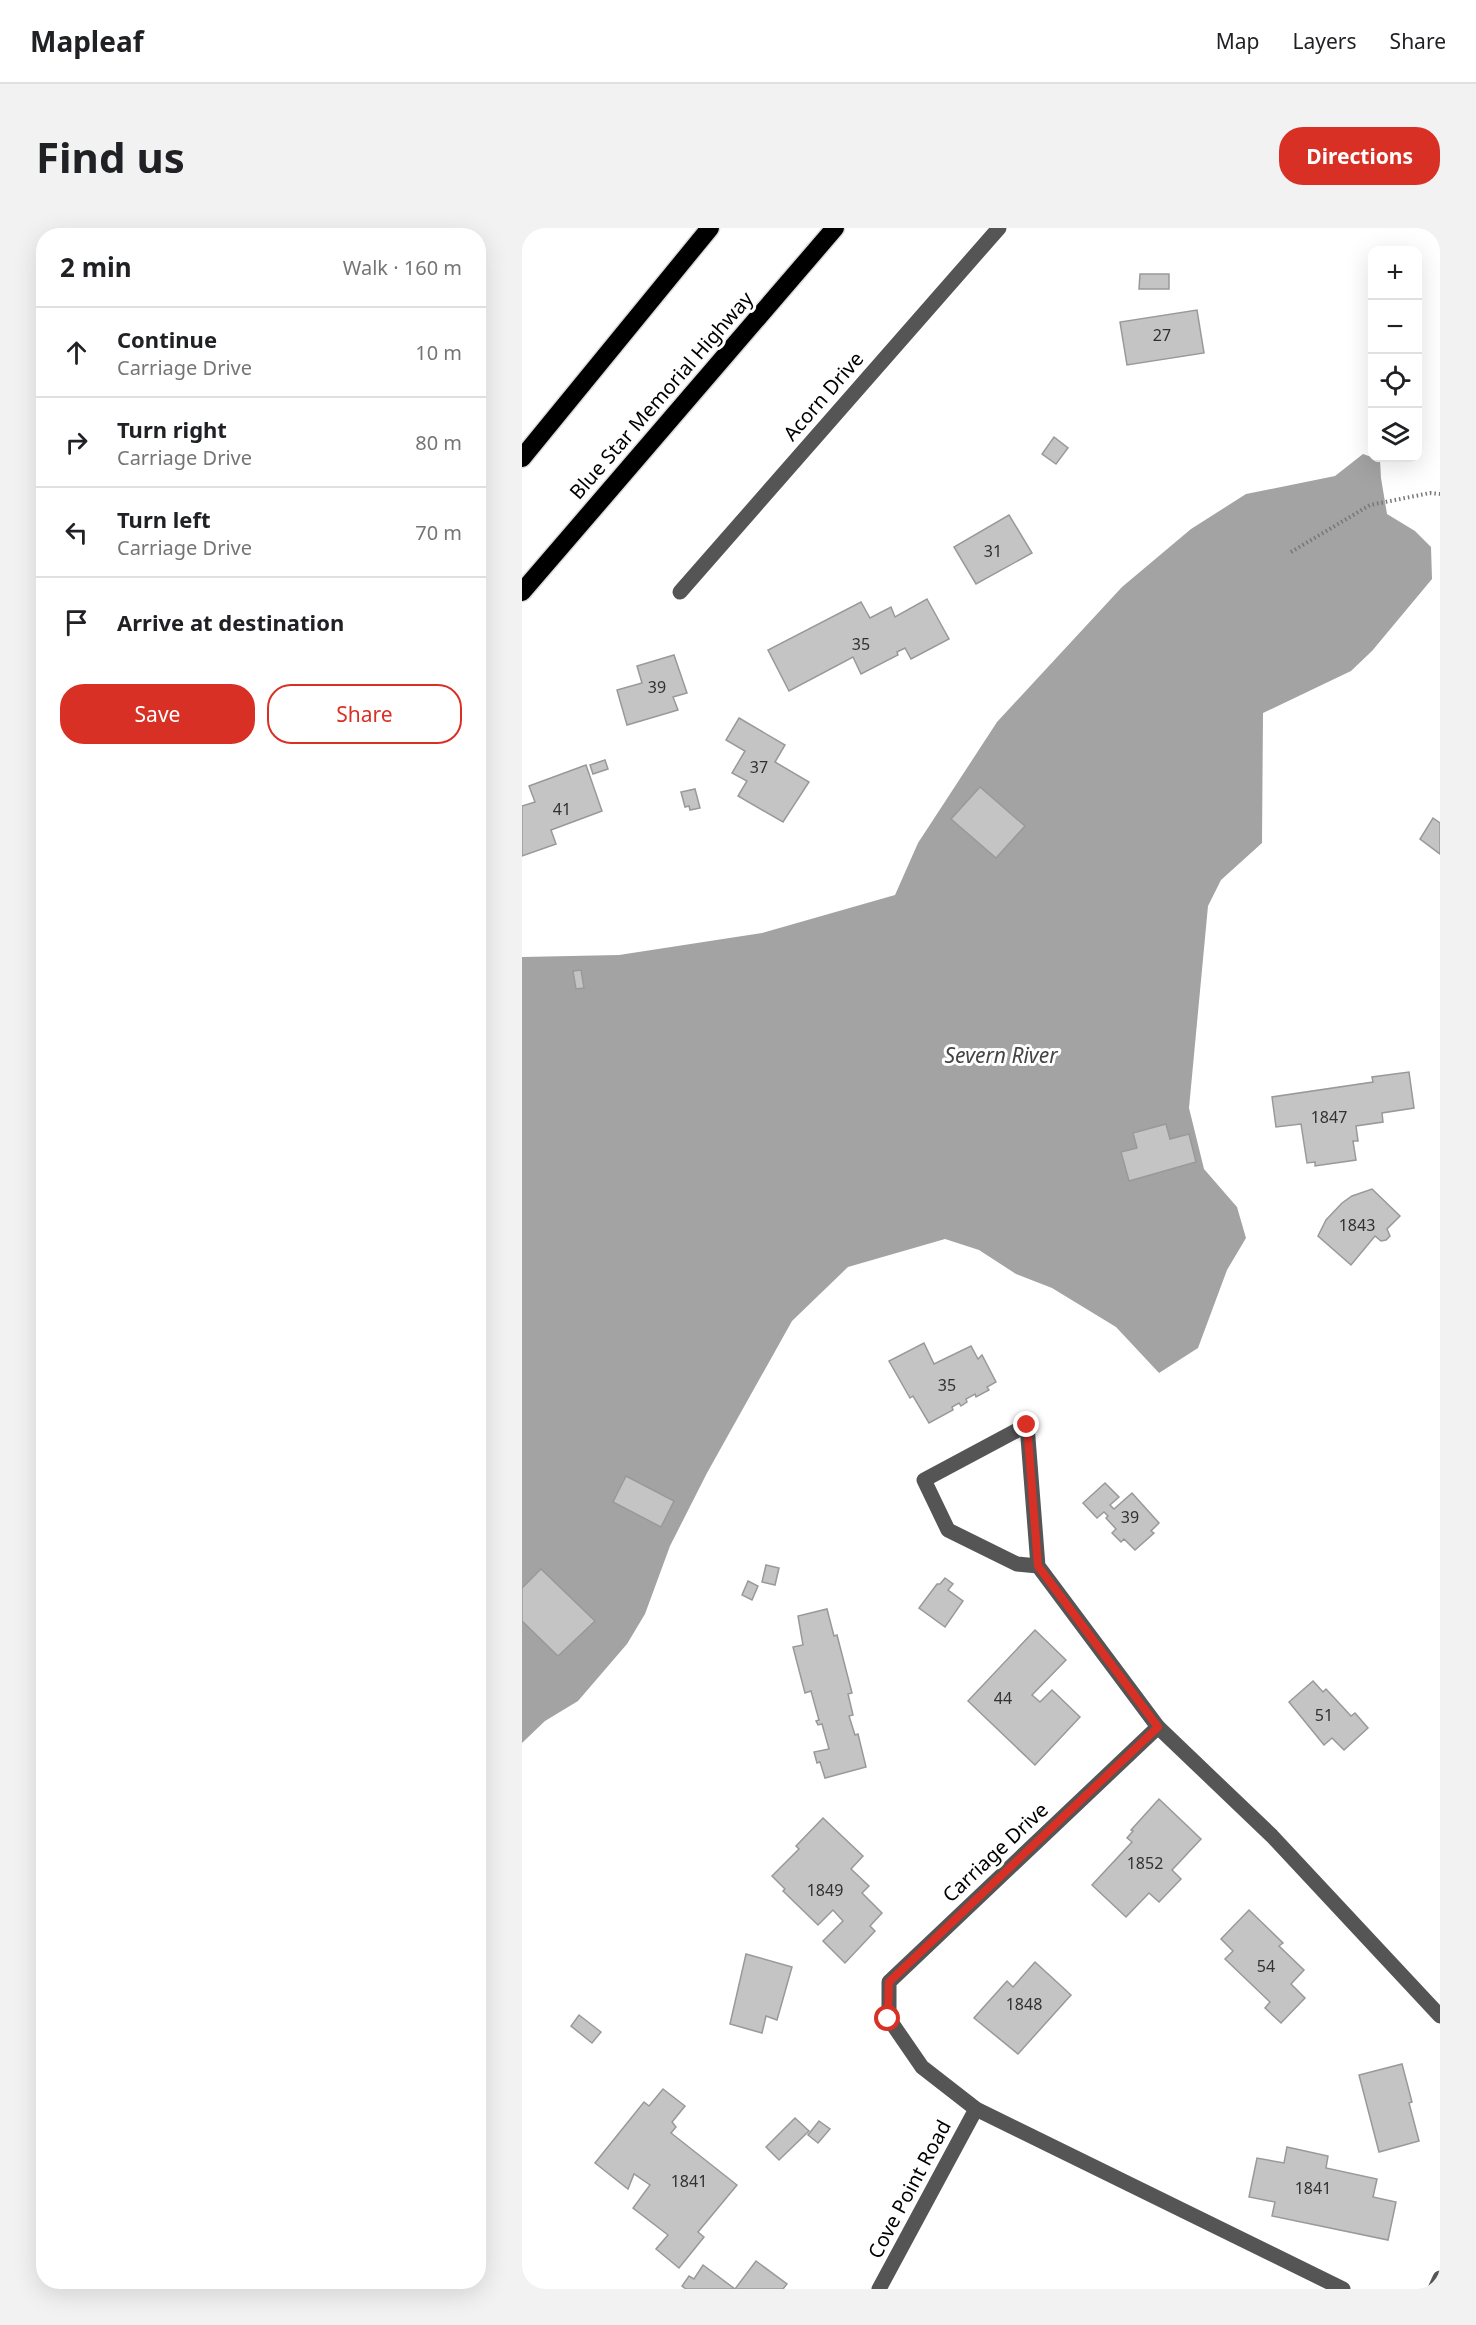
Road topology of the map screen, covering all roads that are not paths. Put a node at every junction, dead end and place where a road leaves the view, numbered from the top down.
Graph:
1 (710, 228) edge
2 (835, 228) edge
3 (999, 228) edge
4 (522, 458) edge
5 (522, 592) edge
6 (680, 592) dead end
7 (1038, 1566) junction
8 (1158, 1727) junction
9 (1440, 2016) edge
10 (976, 2109) junction
11 (1440, 2278) edge
12 (879, 2289) edge
13 (1343, 2289) edge
14 (1435, 2289) edge

1 - 4 highway
2 - 5 highway, Blue Star Memorial Highway
3 - 6 street, Acorn Drive
7 - 7 street
7 - 8 street
8 - 9 street
8 - 10 street, Carriage Drive
10 - 12 street, Cove Point Road
10 - 13 street
11 - 14 street

